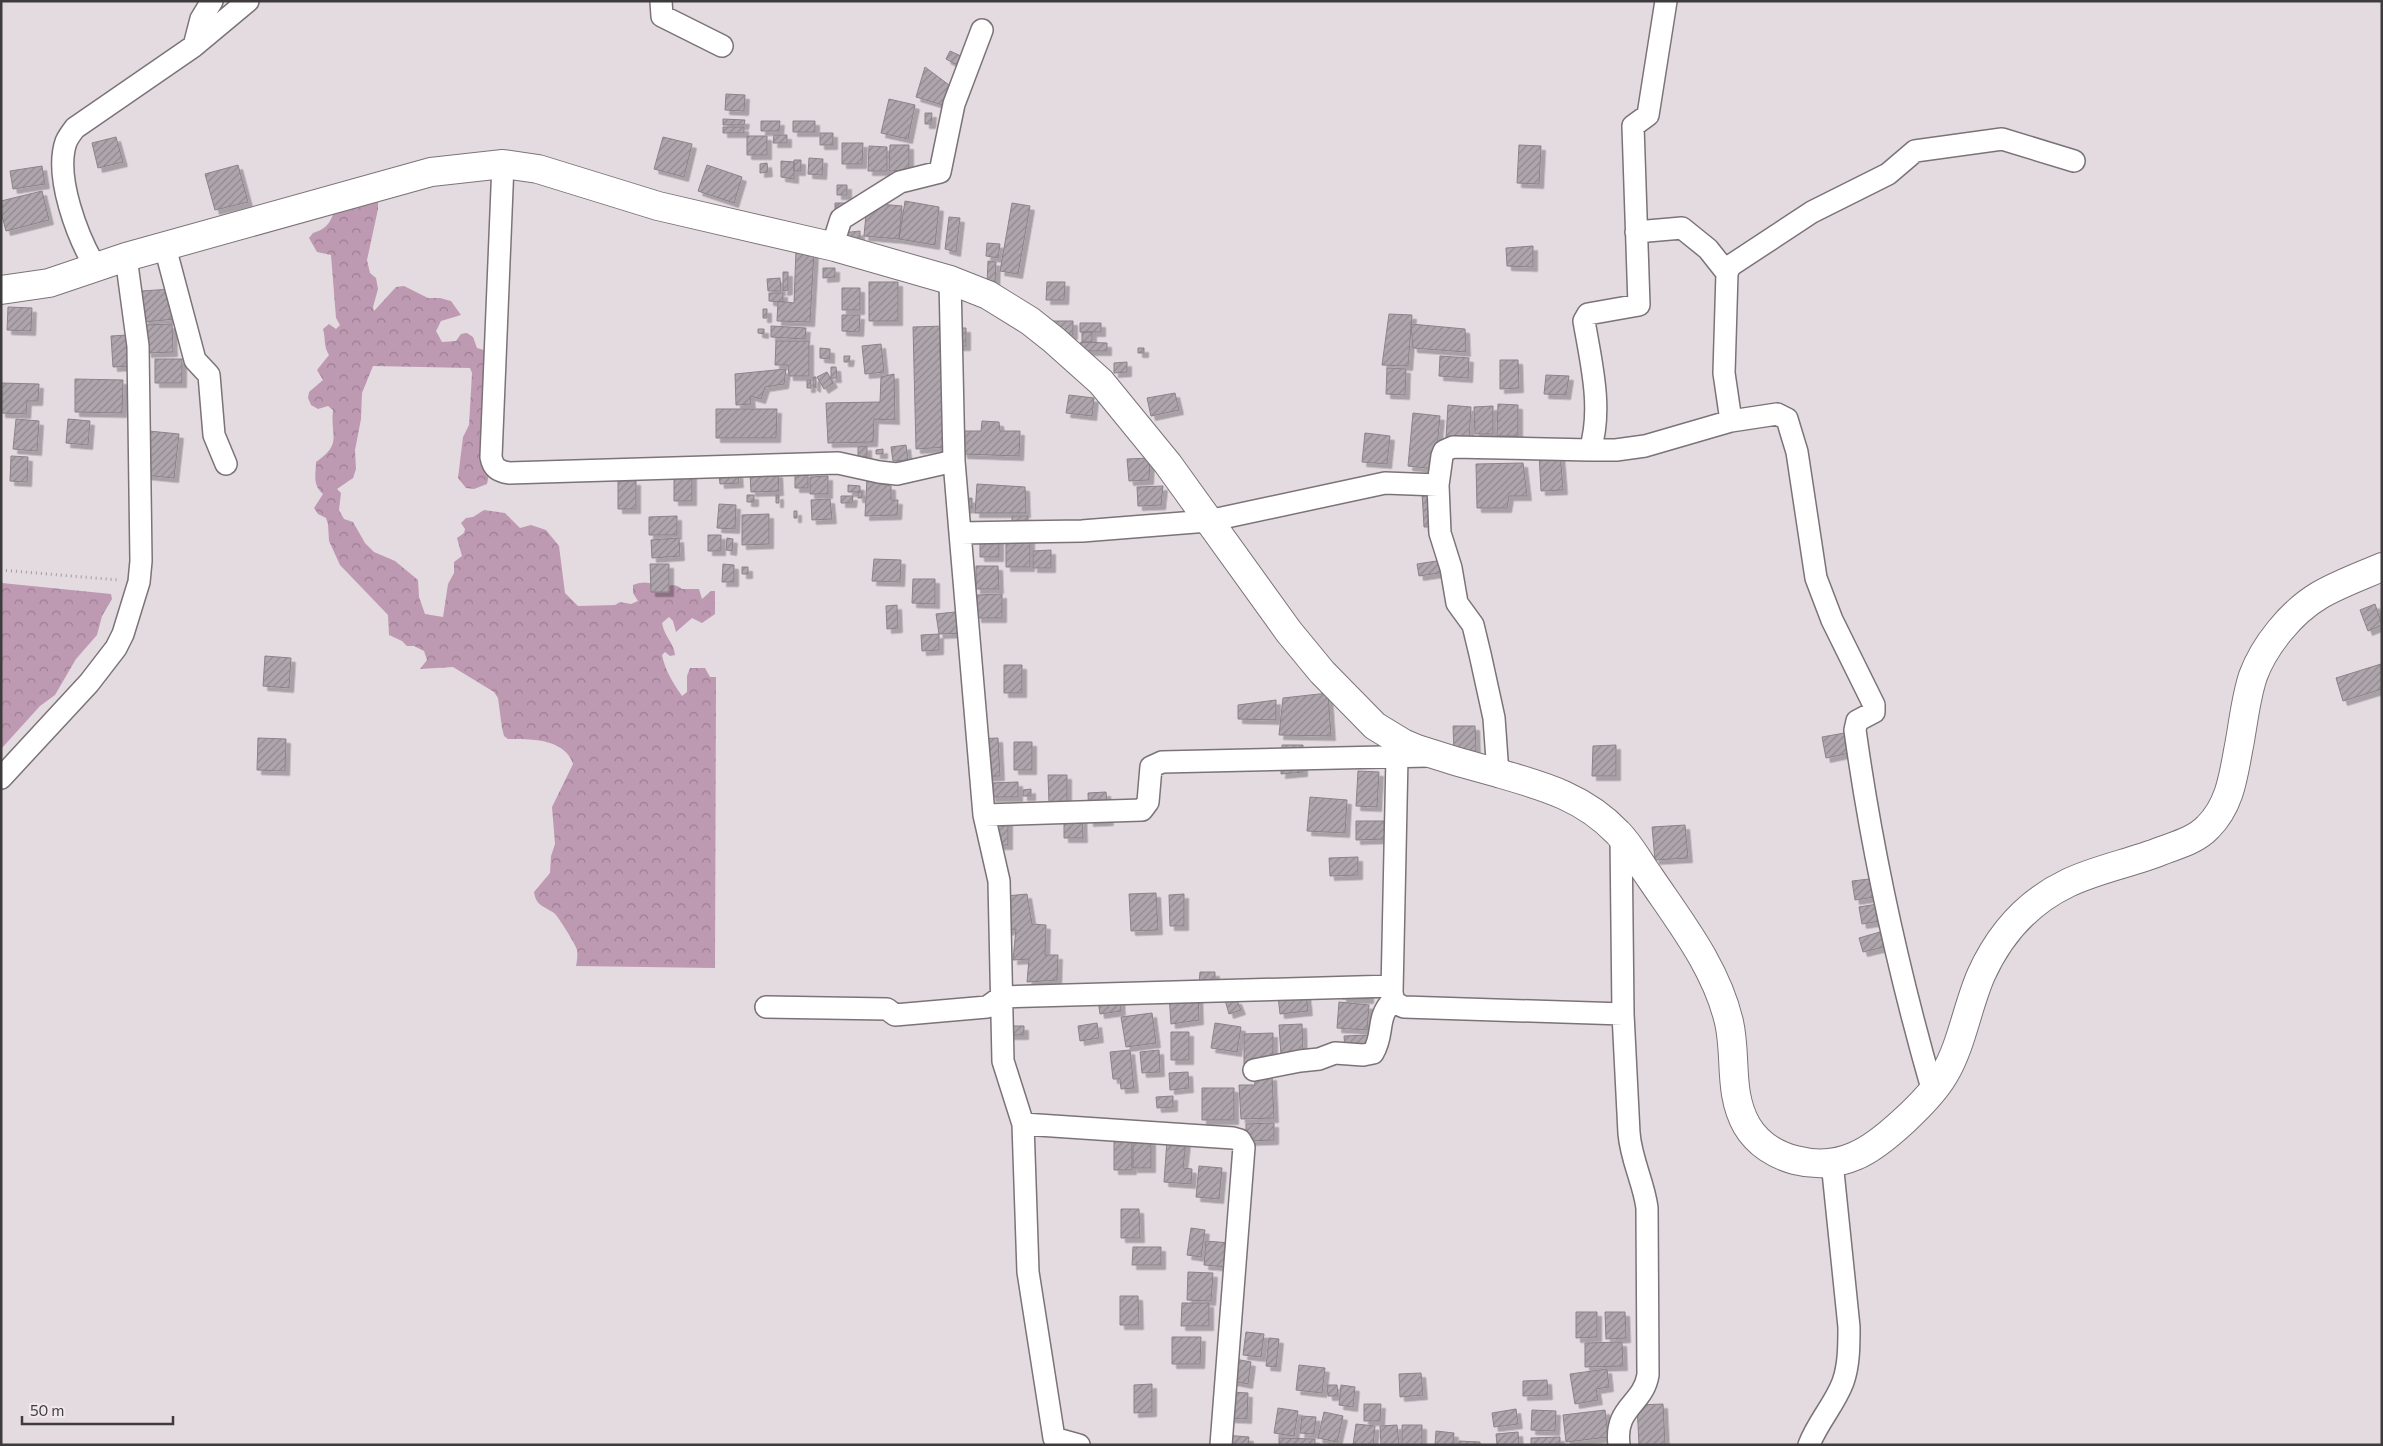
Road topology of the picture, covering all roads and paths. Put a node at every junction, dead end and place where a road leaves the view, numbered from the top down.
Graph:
1 (212, 1) edge
2 (248, 1) edge
3 (661, 1) edge
4 (1666, 1) edge
5 (982, 30) dead end
6 (194, 46) junction
7 (722, 46) dead end
8 (2074, 161) dead end
9 (503, 164) junction
10 (1636, 232) junction
11 (165, 247) junction
12 (832, 247) junction
13 (126, 257) junction
14 (96, 268) junction
15 (1727, 273) junction
16 (950, 280) junction
17 (1, 290) edge
18 (1731, 421) junction
19 (1590, 450) junction
20 (954, 461) junction
21 (226, 464) dead end
22 (1438, 485) junction
23 (1208, 521) junction
24 (960, 533) junction
25 (2382, 566) edge
26 (1, 570) edge
27 (139, 582) junction
28 (1440, 756) junction
29 (1397, 757) junction
30 (1498, 774) junction
31 (1, 778) edge
32 (984, 815) junction
33 (1621, 835) junction
34 (1392, 993) junction
35 (1001, 997) junction
36 (766, 1007) dead end
37 (1623, 1014) junction
38 (1254, 1070) dead end
39 (1932, 1092) junction
40 (1023, 1124) junction
41 (1832, 1162) junction
42 (1056, 1442) edge
43 (1079, 1445) edge
44 (1222, 1445) edge
45 (1619, 1445) edge
46 (1809, 1445) edge

1 - 6 street
2 - 6 street
3 - 7 street
4 - 10 street
5 - 12 street
6 - 14 street
8 - 15 street
9 - 11 street
9 - 12 street
9 - 20 street
10 - 15 street
10 - 19 street
11 - 13 street
11 - 21 street
12 - 16 street
13 - 14 street
13 - 27 street
14 - 17 street
15 - 18 street
16 - 20 street
16 - 23 street
18 - 19 street
18 - 39 street
19 - 22 street
20 - 24 street
22 - 23 street
22 - 30 street
23 - 24 street
23 - 28 street
24 - 32 street
25 - 39 street
26 - 27 path
27 - 31 street
28 - 29 street
28 - 30 street
29 - 32 street
29 - 34 street
30 - 33 street
32 - 35 street
33 - 37 street
33 - 41 street
34 - 35 street
34 - 37 street
34 - 38 street
35 - 36 street
35 - 40 street
37 - 45 street
39 - 41 street
40 - 42 street
40 - 44 street
41 - 46 street
42 - 43 street

